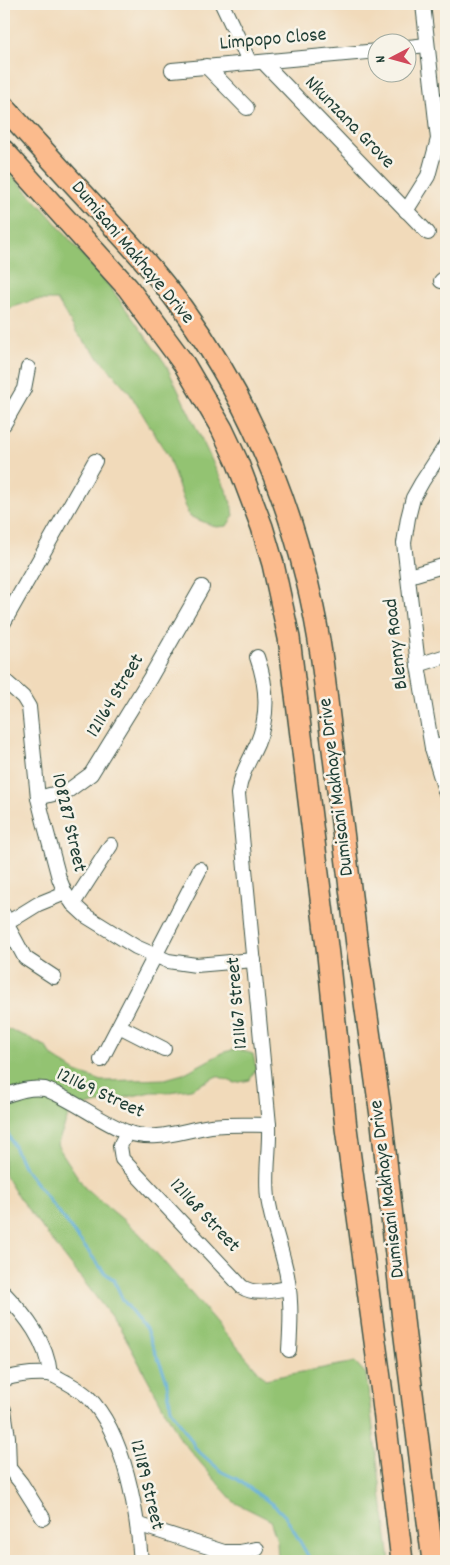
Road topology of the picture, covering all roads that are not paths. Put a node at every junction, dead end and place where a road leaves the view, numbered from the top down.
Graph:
1 (222, 4) edge
2 (423, 4) edge
3 (427, 45) junction
4 (418, 46) edge
5 (368, 52) edge
6 (257, 63) junction
7 (206, 66) junction
8 (172, 70) dead end
9 (446, 101) edge
10 (4, 107) edge
11 (247, 108) dead end
12 (435, 110) junction
13 (4, 151) edge
14 (406, 211) junction
15 (428, 234) dead end
16 (28, 368) dead end
17 (4, 424) edge
18 (446, 445) edge
19 (95, 461) dead end
20 (446, 565) edge
21 (409, 576) junction
22 (202, 587) dead end
23 (4, 622) edge
24 (446, 656) edge
25 (257, 657) dead end
26 (418, 666) junction
27 (4, 680) edge
28 (446, 744) edge
29 (432, 748) junction
30 (446, 794) edge
31 (38, 798) junction
32 (111, 845) dead end
33 (200, 869) dead end
34 (69, 898) junction
35 (4, 921) edge
36 (154, 956) junction
37 (254, 960) junction
38 (54, 976) dead end
39 (118, 1026) junction
40 (164, 1048) dead end
41 (101, 1060) dead end
42 (4, 1096) edge
43 (269, 1125) junction
44 (128, 1132) junction
45 (289, 1288) junction
46 (4, 1293) edge
47 (290, 1350) dead end
48 (50, 1374) junction
49 (4, 1379) edge
50 (4, 1410) edge
51 (42, 1518) dead end
52 (137, 1524) junction
53 (256, 1549) dead end
54 (141, 1561) edge
55 (402, 1561) edge
56 (432, 1561) edge

1 - 6 street, Nkunzana Grove
2 - 3 street
3 - 4 street
3 - 12 street
5 - 6 street, Limpopo Close
6 - 7 street, Limpopo Close
6 - 14 street, Nkunzana Grove
7 - 8 street, Limpopo Close
7 - 11 street
9 - 12 street
10 - 56 main road, Dumisani Makhaye Drive
12 - 14 street
13 - 55 main road, Dumisani Makhaye Drive
14 - 15 street, Nkunzana Grove
16 - 17 street
18 - 21 street, Blenny Road
19 - 23 street
20 - 21 street, Blenny Road
21 - 26 street, Blenny Road
22 - 31 street, 121164 Street
24 - 26 street
25 - 37 street, 121167 Street
26 - 29 street, Blenny Road
27 - 31 street, 108287 Street
28 - 29 street
29 - 30 street, Blenny Road
31 - 34 street, 108287 Street
32 - 34 street
33 - 36 street
34 - 35 street
34 - 36 street, 108287 Street
35 - 38 street
36 - 37 street, 108287 Street
36 - 39 street
37 - 43 street, 121167 Street
39 - 40 street
39 - 41 street
42 - 44 street, 121169 Street
43 - 44 street, 121169 Street
43 - 45 street, 121167 Street
44 - 45 street, 121168 Street
45 - 47 street, 121167 Street
46 - 48 street
48 - 49 street
48 - 52 street, 121189 Street
50 - 51 street
52 - 53 street
52 - 54 street, 121189 Street

